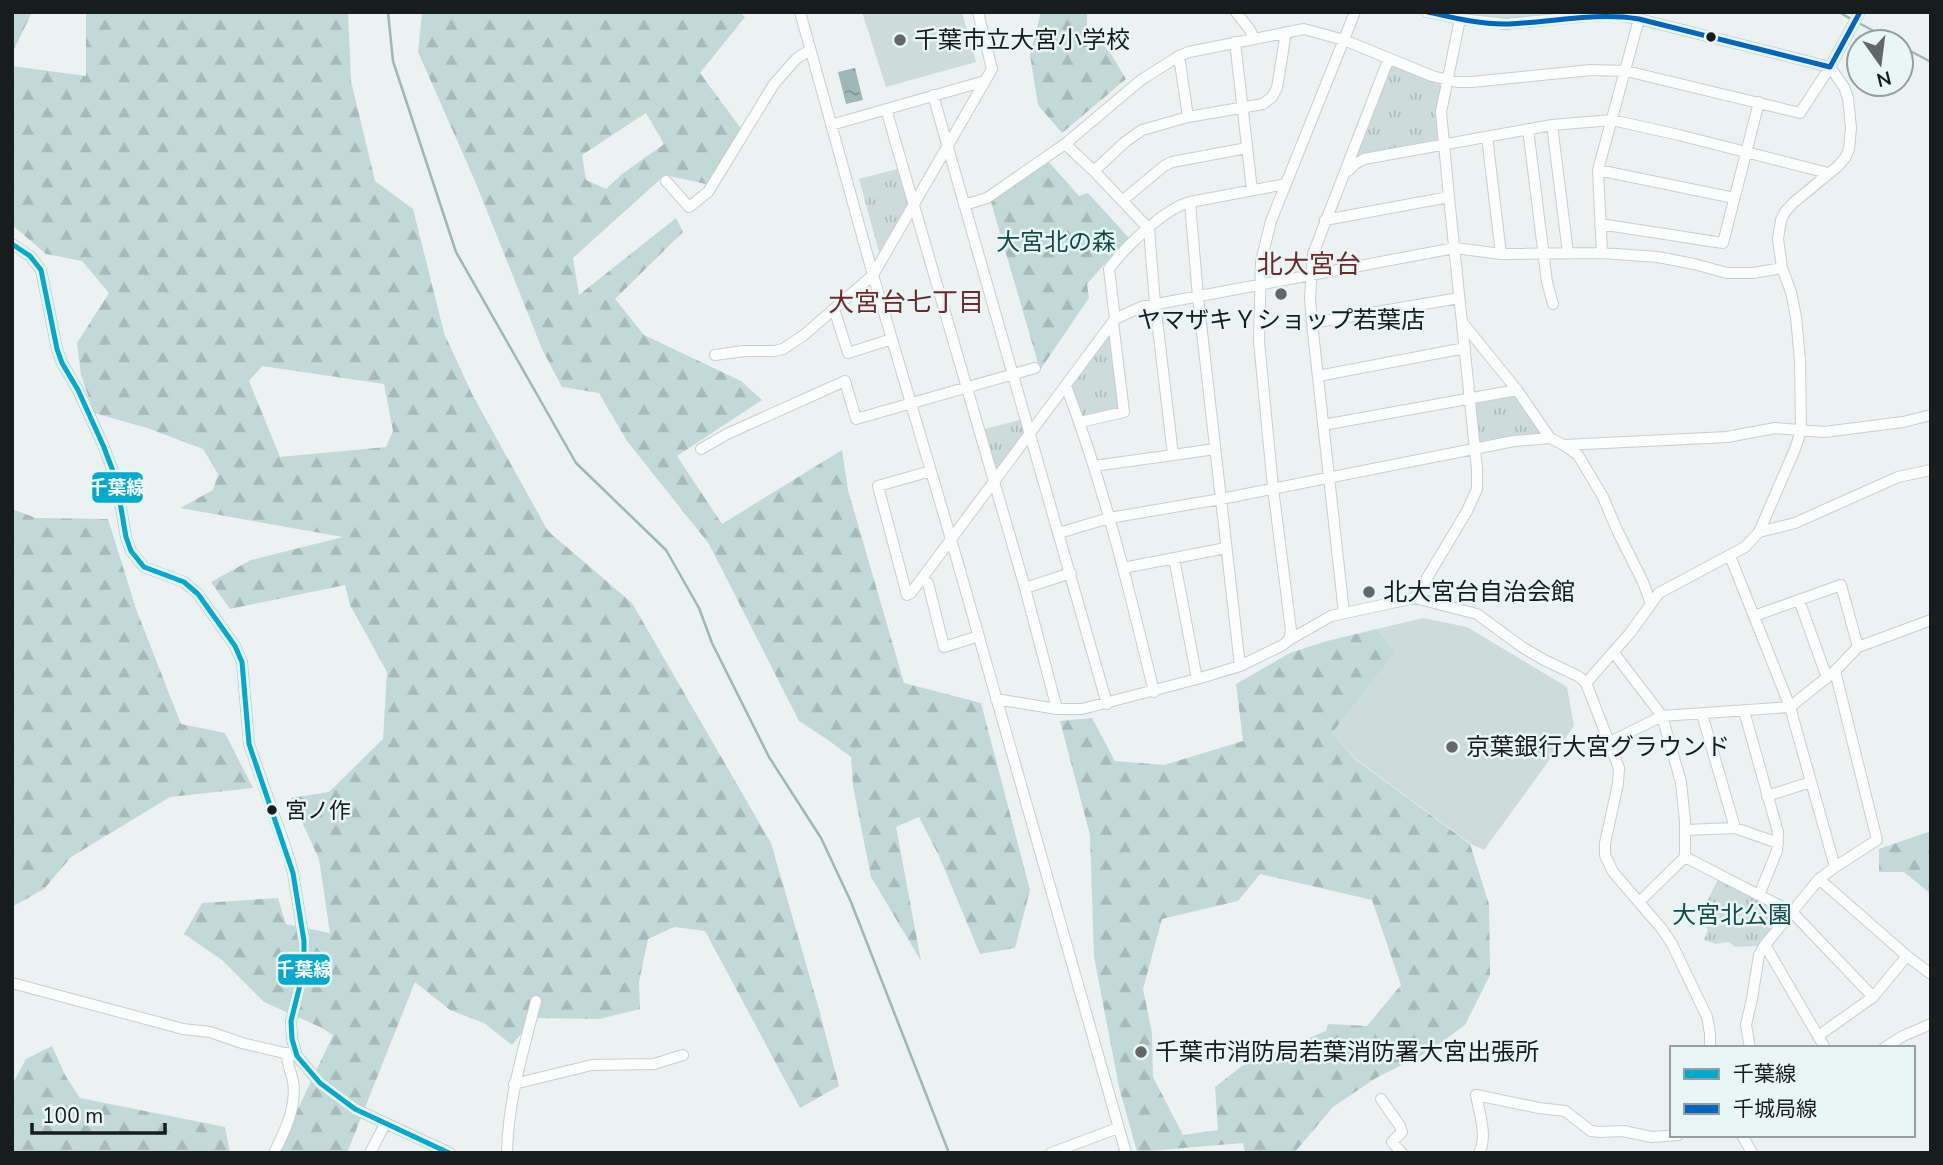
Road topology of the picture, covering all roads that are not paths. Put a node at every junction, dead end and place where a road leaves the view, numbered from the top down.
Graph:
1 (800, 12) edge
2 (978, 12) edge
3 (1236, 12) edge
4 (1355, 12) edge
5 (1427, 12) edge
6 (1860, 12) edge
7 (1460, 19) junction
8 (1639, 19) junction
9 (1286, 32) junction
10 (1254, 38) junction
11 (1344, 40) junction
12 (1235, 42) junction
13 (810, 50) junction
14 (1179, 56) junction
15 (1389, 58) junction
16 (1830, 67) junction
17 (1626, 71) junction
18 (1447, 80) junction
19 (985, 81) junction
20 (933, 95) junction
21 (1759, 102) junction
22 (1243, 107) junction
23 (886, 109) junction
24 (1188, 117) junction
25 (1612, 120) junction
26 (831, 125) junction
27 (1552, 125) junction
28 (1528, 129) junction
29 (1487, 137) junction
30 (1065, 144) junction
31 (1444, 145) junction
32 (948, 147) junction
33 (1247, 148) junction
34 (1745, 152) junction
35 (1094, 170) junction
36 (1598, 170) junction
37 (1828, 173) junction
38 (1344, 175) junction
39 (666, 181) dead end
40 (1286, 184) junction
41 (1252, 190) junction
42 (1448, 197) junction
43 (1734, 198) junction
44 (1122, 201) junction
45 (1190, 202) junction
46 (964, 205) junction
47 (914, 206) junction
48 (1325, 220) junction
49 (1600, 224) junction
50 (1149, 229) junction
51 (12, 244) edge
52 (1455, 248) junction
53 (1568, 253) junction
54 (1602, 253) junction
55 (1501, 254) junction
56 (1545, 254) junction
57 (1782, 268) junction
58 (1311, 274) junction
59 (873, 275) junction
60 (1260, 283) junction
61 (1198, 297) junction
62 (1459, 298) junction
63 (1155, 303) junction
64 (1553, 304) dead end
65 (834, 309) junction
66 (1114, 321) junction
67 (1312, 323) junction
68 (1462, 323) junction
69 (892, 339) junction
70 (1465, 348) junction
71 (715, 355) dead end
72 (1035, 368) dead end
73 (1013, 374) junction
74 (1318, 376) junction
75 (1066, 386) junction
76 (968, 387) junction
77 (1517, 390) junction
78 (1470, 398) junction
79 (911, 404) junction
80 (1931, 415) edge
81 (1080, 422) junction
82 (1323, 425) junction
83 (1801, 431) junction
84 (1029, 433) junction
85 (1550, 438) junction
86 (1564, 445) junction
87 (1475, 448) junction
88 (701, 449) dead end
89 (1215, 449) junction
90 (1173, 455) junction
91 (1094, 466) junction
92 (1931, 470) edge
93 (931, 471) junction
94 (1329, 477) junction
95 (994, 482) junction
96 (1273, 488) junction
97 (1221, 499) junction
98 (1109, 518) junction
99 (1759, 532) junction
100 (1059, 533) junction
101 (951, 539) junction
102 (1226, 548) junction
103 (1730, 555) junction
104 (1174, 558) junction
105 (1124, 568) junction
106 (1071, 573) junction
107 (921, 580) junction
108 (1025, 588) junction
109 (1415, 598) junction
110 (1799, 600) junction
111 (1651, 604) junction
112 (1344, 613) junction
113 (1754, 616) junction
114 (1931, 620) edge
115 (979, 636) junction
116 (1289, 640) junction
117 (1858, 647) junction
118 (1614, 653) junction
119 (1240, 666) junction
120 (1831, 675) junction
121 (1197, 680) junction
122 (1586, 683) junction
123 (1154, 692) junction
124 (996, 699) junction
125 (1107, 704) junction
126 (1790, 707) junction
127 (1057, 709) junction
128 (1744, 711) junction
129 (1702, 714) junction
130 (1662, 716) junction
131 (1609, 742) junction
132 (1811, 782) junction
133 (1767, 796) junction
134 (1735, 828) junction
135 (1685, 830) junction
136 (1778, 843) junction
137 (1685, 857) junction
138 (1835, 867) junction
139 (1819, 879) junction
140 (1759, 895) junction
141 (1639, 902) junction
142 (1792, 912) junction
143 (1765, 945) junction
144 (1907, 956) junction
145 (1931, 974) edge
146 (12, 983) edge
147 (1873, 997) junction
148 (536, 1001) dead end
149 (1931, 1024) edge
150 (1818, 1036) junction
151 (1710, 1046) edge
152 (1750, 1046) edge
153 (1824, 1046) edge
154 (1887, 1046) edge
155 (292, 1055) junction
156 (683, 1055) dead end
157 (514, 1084) junction
158 (1381, 1099) dead end
159 (385, 1124) junction
160 (1118, 1128) junction
161 (1670, 1136) edge
162 (1743, 1137) edge
163 (274, 1153) edge
164 (370, 1153) edge
165 (450, 1153) edge
166 (507, 1153) edge
167 (1051, 1153) edge
168 (1126, 1153) edge
169 (1402, 1153) edge
170 (1479, 1153) edge
171 (1752, 1153) edge

1 - 13 street
2 - 19 street
3 - 10 street
4 - 11 street
5 - 7 street
6 - 16 street
7 - 8 street
7 - 18 street
8 - 16 street
8 - 17 street
9 - 10 street
9 - 11 street
9 - 22 street
10 - 12 street
11 - 15 street
11 - 40 street
12 - 14 street
12 - 22 street
13 - 26 street
13 - 39 street
14 - 24 street
14 - 30 street
15 - 18 street
15 - 38 street
16 - 21 street
16 - 37 street
17 - 18 street
17 - 21 street
17 - 25 street
18 - 31 street
19 - 20 street
19 - 32 street
20 - 23 street
20 - 32 street
21 - 34 street
22 - 24 street
22 - 33 street
23 - 26 street
23 - 47 street
24 - 35 street
25 - 27 street
25 - 34 street
25 - 36 street
26 - 59 street
27 - 28 street
27 - 53 street
28 - 29 street
28 - 56 street
29 - 31 street
29 - 55 street
30 - 35 street
30 - 46 street
31 - 38 street
31 - 42 street
32 - 46 street
32 - 47 street
33 - 41 street
33 - 44 street
34 - 37 street
34 - 43 street
35 - 44 street
36 - 43 street
36 - 49 street
37 - 57 street
38 - 48 street
40 - 41 street
40 - 60 street
41 - 45 street
42 - 48 street
42 - 52 street
43 - 49 street
44 - 50 street
45 - 50 street
45 - 61 street
46 - 73 street
47 - 59 street
47 - 76 street
48 - 58 street
49 - 54 street
50 - 63 street
50 - 66 street
51 - 155 street
52 - 55 street
52 - 58 street
52 - 62 street
53 - 54 street
53 - 56 street
54 - 57 street
55 - 56 street
56 - 64 street
57 - 83 street
58 - 60 street
58 - 67 street
59 - 65 street
59 - 69 street
60 - 61 street
60 - 96 street
61 - 63 street
61 - 89 street
62 - 67 street
62 - 68 street
63 - 66 street
63 - 90 street
65 - 69 street
65 - 71 street
66 - 75 street
66 - 81 street
67 - 74 street
68 - 70 street
68 - 77 street
69 - 79 street
70 - 74 street
70 - 78 street
72 - 73 street
73 - 76 street
73 - 84 street
74 - 82 street
75 - 81 street
75 - 84 street
76 - 79 street
76 - 95 street
77 - 78 street
77 - 85 street
78 - 82 street
78 - 87 street
79 - 88 street
79 - 93 street
80 - 83 street
81 - 91 street
82 - 94 street
83 - 86 street
83 - 99 street
84 - 95 street
84 - 100 street
85 - 86 street
85 - 87 street
86 - 111 street
87 - 94 street
87 - 109 street
89 - 90 street
89 - 97 street
90 - 91 street
91 - 98 street
92 - 99 street
93 - 101 street
93 - 107 street
94 - 96 street
94 - 112 street
95 - 101 street
95 - 108 street
96 - 97 street
96 - 116 street
97 - 98 street
97 - 102 street
98 - 100 street
98 - 105 street
99 - 103 street
100 - 106 street
101 - 107 street
101 - 115 street
102 - 104 street
102 - 119 street
103 - 111 street
103 - 113 street
104 - 105 street
104 - 121 street
105 - 123 street
106 - 108 street
106 - 125 street
107 - 115 street
108 - 127 street
109 - 112 street
109 - 122 street
110 - 113 street
110 - 117 street
110 - 120 street
111 - 118 street
112 - 116 street
113 - 126 street
114 - 117 street
115 - 124 street
116 - 119 street
117 - 120 street
118 - 122 street
118 - 130 street
119 - 121 street
120 - 126 street
120 - 138 street
121 - 123 street
122 - 131 street
123 - 125 street
124 - 127 street
124 - 160 street
125 - 127 street
126 - 128 street
126 - 132 street
128 - 129 street
128 - 133 street
129 - 130 street
129 - 134 street
130 - 131 street
130 - 135 street
131 - 141 street
132 - 133 street
132 - 138 street
133 - 136 street
134 - 135 street
134 - 136 street
135 - 137 street
136 - 140 street
137 - 140 street
137 - 141 street
138 - 139 street
139 - 142 street
139 - 144 street
140 - 142 street
141 - 151 street
142 - 143 street
142 - 147 street
143 - 150 street
143 - 152 street
144 - 145 street
144 - 147 street
146 - 155 street
147 - 150 street
148 - 157 street
149 - 154 street
150 - 153 street
155 - 159 street
155 - 163 street
156 - 157 street
157 - 166 street
158 - 169 street
159 - 164 street
159 - 165 street
160 - 167 street
160 - 168 street
161 - 170 street
162 - 171 street

